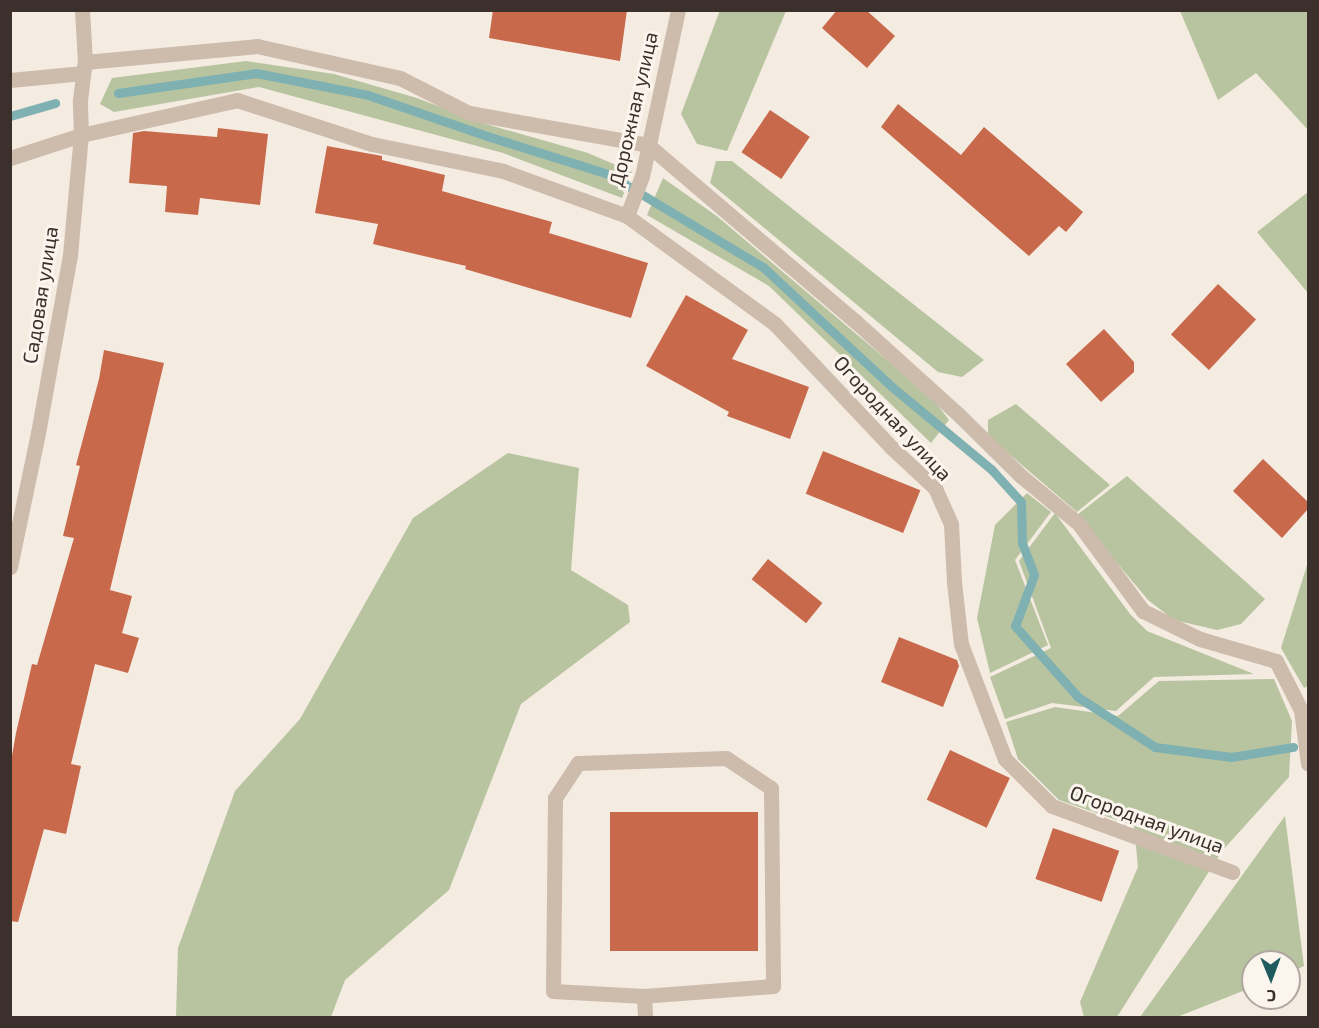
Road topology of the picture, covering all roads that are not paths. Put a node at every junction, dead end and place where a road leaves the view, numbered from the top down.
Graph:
1 (82, 10) edge
2 (678, 10) edge
3 (84, 68) junction
4 (10, 80) edge
5 (81, 135) junction
6 (648, 144) junction
7 (10, 158) edge
8 (627, 216) junction
9 (10, 567) edge
10 (1308, 764) edge
11 (1232, 872) dead end
12 (644, 996) junction
13 (645, 1017) edge

1 - 3 street, Садовая улица
2 - 6 street, Дорожная улица
3 - 4 street
3 - 5 street, Садовая улица
3 - 6 street
5 - 7 street
5 - 8 street, Огородная улица
5 - 9 street, Садовая улица
6 - 8 street, Дорожная улица
6 - 10 street
8 - 11 street, Огородная улица
12 - 12 street
12 - 13 street

